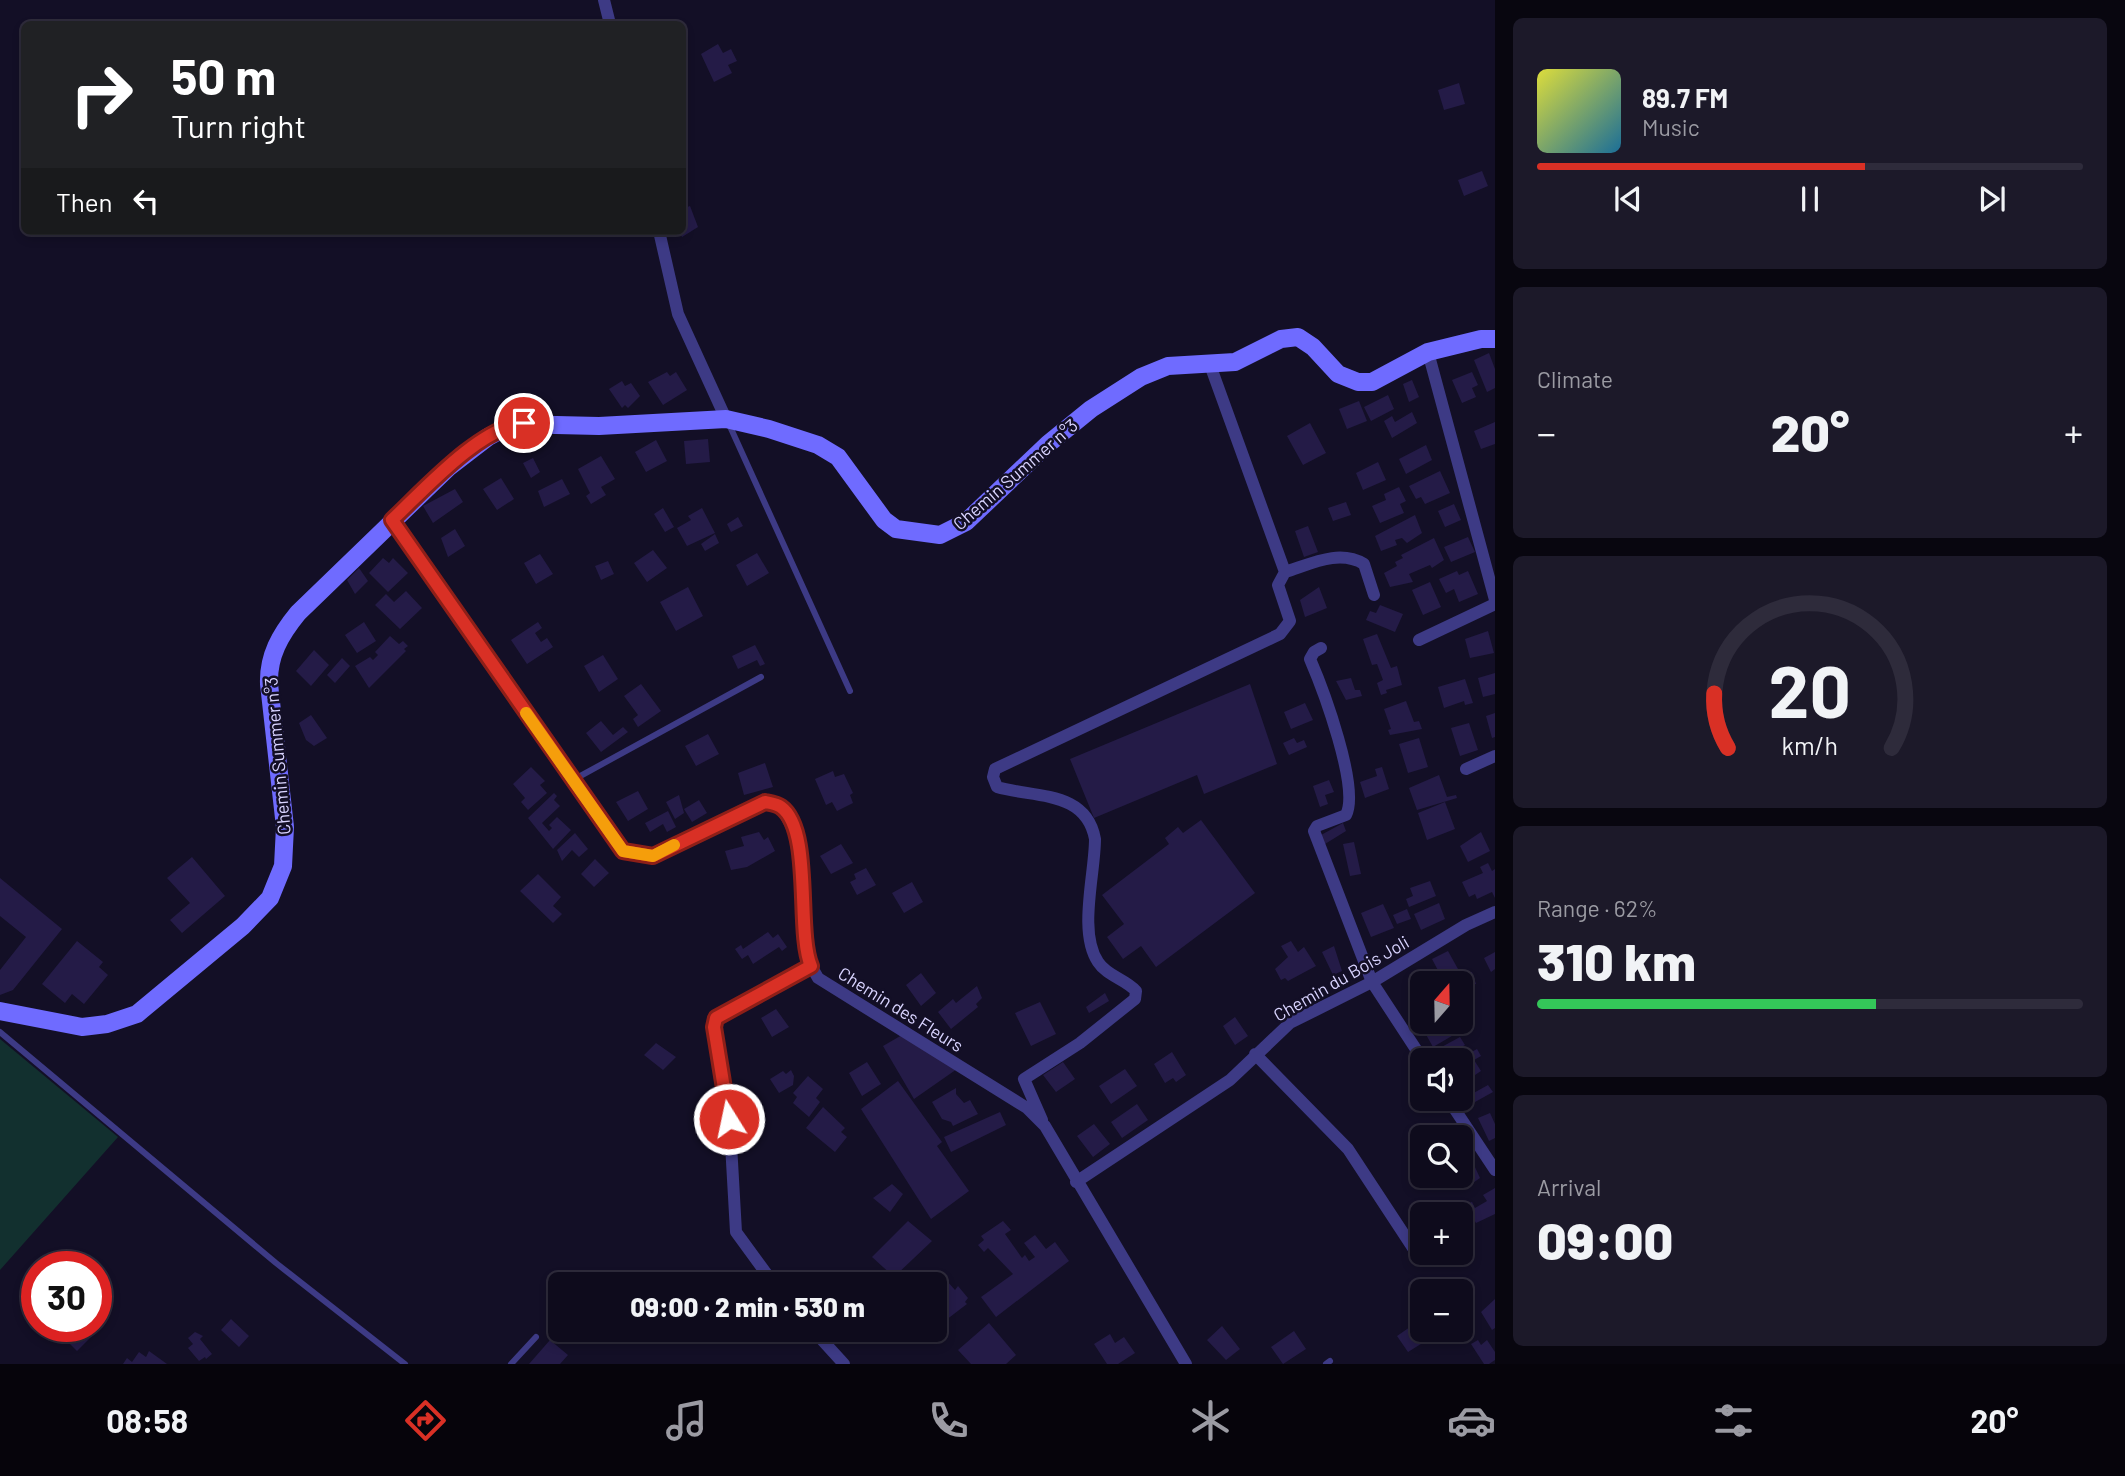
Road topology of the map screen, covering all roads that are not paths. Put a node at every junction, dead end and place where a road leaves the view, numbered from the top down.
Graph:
1 (604, 0) edge
2 (609, 21) edge
3 (660, 235) edge
4 (1495, 339) edge
5 (1428, 352) junction
6 (1209, 362) junction
7 (726, 419) junction
8 (392, 520) junction
9 (1285, 572) junction
10 (1374, 595) dead end
11 (1495, 602) edge
12 (1419, 640) dead end
13 (1321, 648) dead end
14 (761, 677) dead end
15 (850, 691) dead end
16 (1495, 756) edge
17 (1466, 769) dead end
18 (573, 780) junction
19 (1495, 912) edge
20 (811, 966) junction
21 (1372, 982) junction
22 (0, 1011) edge
23 (0, 1032) edge
24 (1415, 1048) edge
25 (1255, 1054) junction
26 (1456, 1111) edge
27 (1045, 1126) junction
28 (1495, 1170) edge
29 (1076, 1182) junction
30 (1410, 1243) edge
31 (765, 1272) edge
32 (536, 1337) dead end
33 (824, 1342) edge
34 (405, 1364) edge
35 (512, 1364) edge
36 (844, 1364) edge
37 (1186, 1364) edge

1 - 2 street
3 - 7 street
4 - 5 street, Chemin Summer n°3
5 - 6 street, Chemin Summer n°3
5 - 11 street
6 - 7 street, Chemin Summer n°3
6 - 9 street
7 - 8 street, Chemin Summer n°3
7 - 15 lane
8 - 18 street
8 - 22 street, Chemin Summer n°3
9 - 10 street
9 - 27 street
11 - 12 street
13 - 21 street
14 - 18 lane
16 - 17 street
18 - 20 street
19 - 21 street, Chemin du Bois Joli
20 - 27 street, Chemin des Fleurs
20 - 31 street
21 - 24 street
21 - 25 street, Chemin du Bois Joli
23 - 34 lane
25 - 29 street, Chemin du Bois Joli
25 - 30 street
26 - 28 street
27 - 29 street, Chemin des Fleurs
29 - 37 street, Chemin des Fleurs
32 - 35 lane
33 - 36 street

